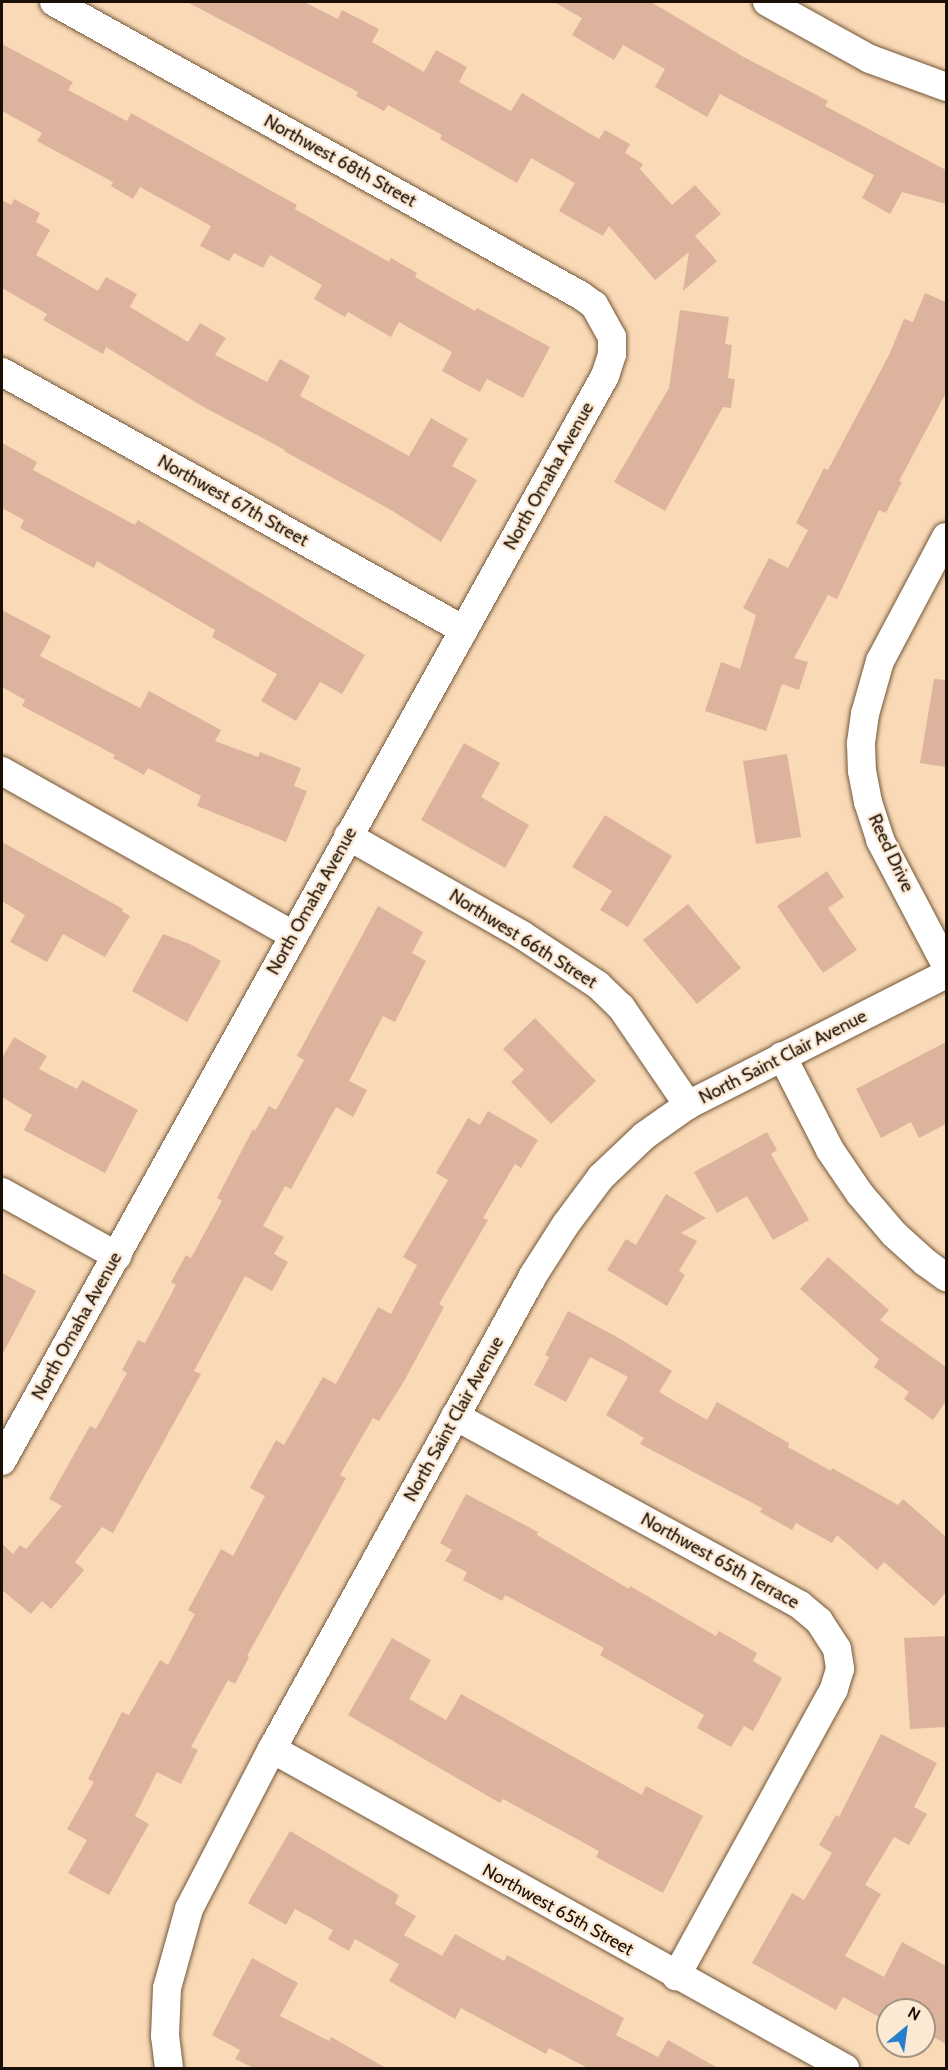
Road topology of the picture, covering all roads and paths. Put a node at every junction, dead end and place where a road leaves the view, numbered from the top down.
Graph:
1 (54, 2) edge
2 (782, 5) edge
3 (946, 87) edge
4 (612, 336) joint
5 (2, 372) edge
6 (946, 537) edge
7 (464, 630) junction
8 (2, 771) edge
9 (348, 836) junction
10 (293, 935) junction
11 (946, 965) edge
12 (946, 974) edge
13 (782, 1056) junction
14 (688, 1105) junction
15 (2, 1192) edge
16 (117, 1256) junction
17 (946, 1276) edge
18 (456, 1416) junction
19 (2, 1461) edge
20 (272, 1749) junction
21 (676, 1976) junction
22 (169, 2068) edge
23 (845, 2068) edge

1 - 4 street, Northwest 68th Street
2 - 3 street
4 - 7 street, North Omaha Avenue
5 - 7 street, Northwest 67th Street
6 - 11 street, Reed Drive
7 - 9 street, North Omaha Avenue
8 - 10 street
9 - 10 street, North Omaha Avenue
9 - 14 street, Northwest 66th Street
10 - 16 street, North Omaha Avenue
12 - 13 street, North Saint Clair Avenue
13 - 14 street, North Saint Clair Avenue
13 - 17 street
14 - 18 street, North Saint Clair Avenue
15 - 16 street
16 - 19 street, North Omaha Avenue
18 - 20 street, North Saint Clair Avenue
18 - 21 street, Northwest 65th Terrace
20 - 21 street, Northwest 65th Street
20 - 22 street, North Saint Clair Avenue
21 - 23 street, Northwest 65th Street

